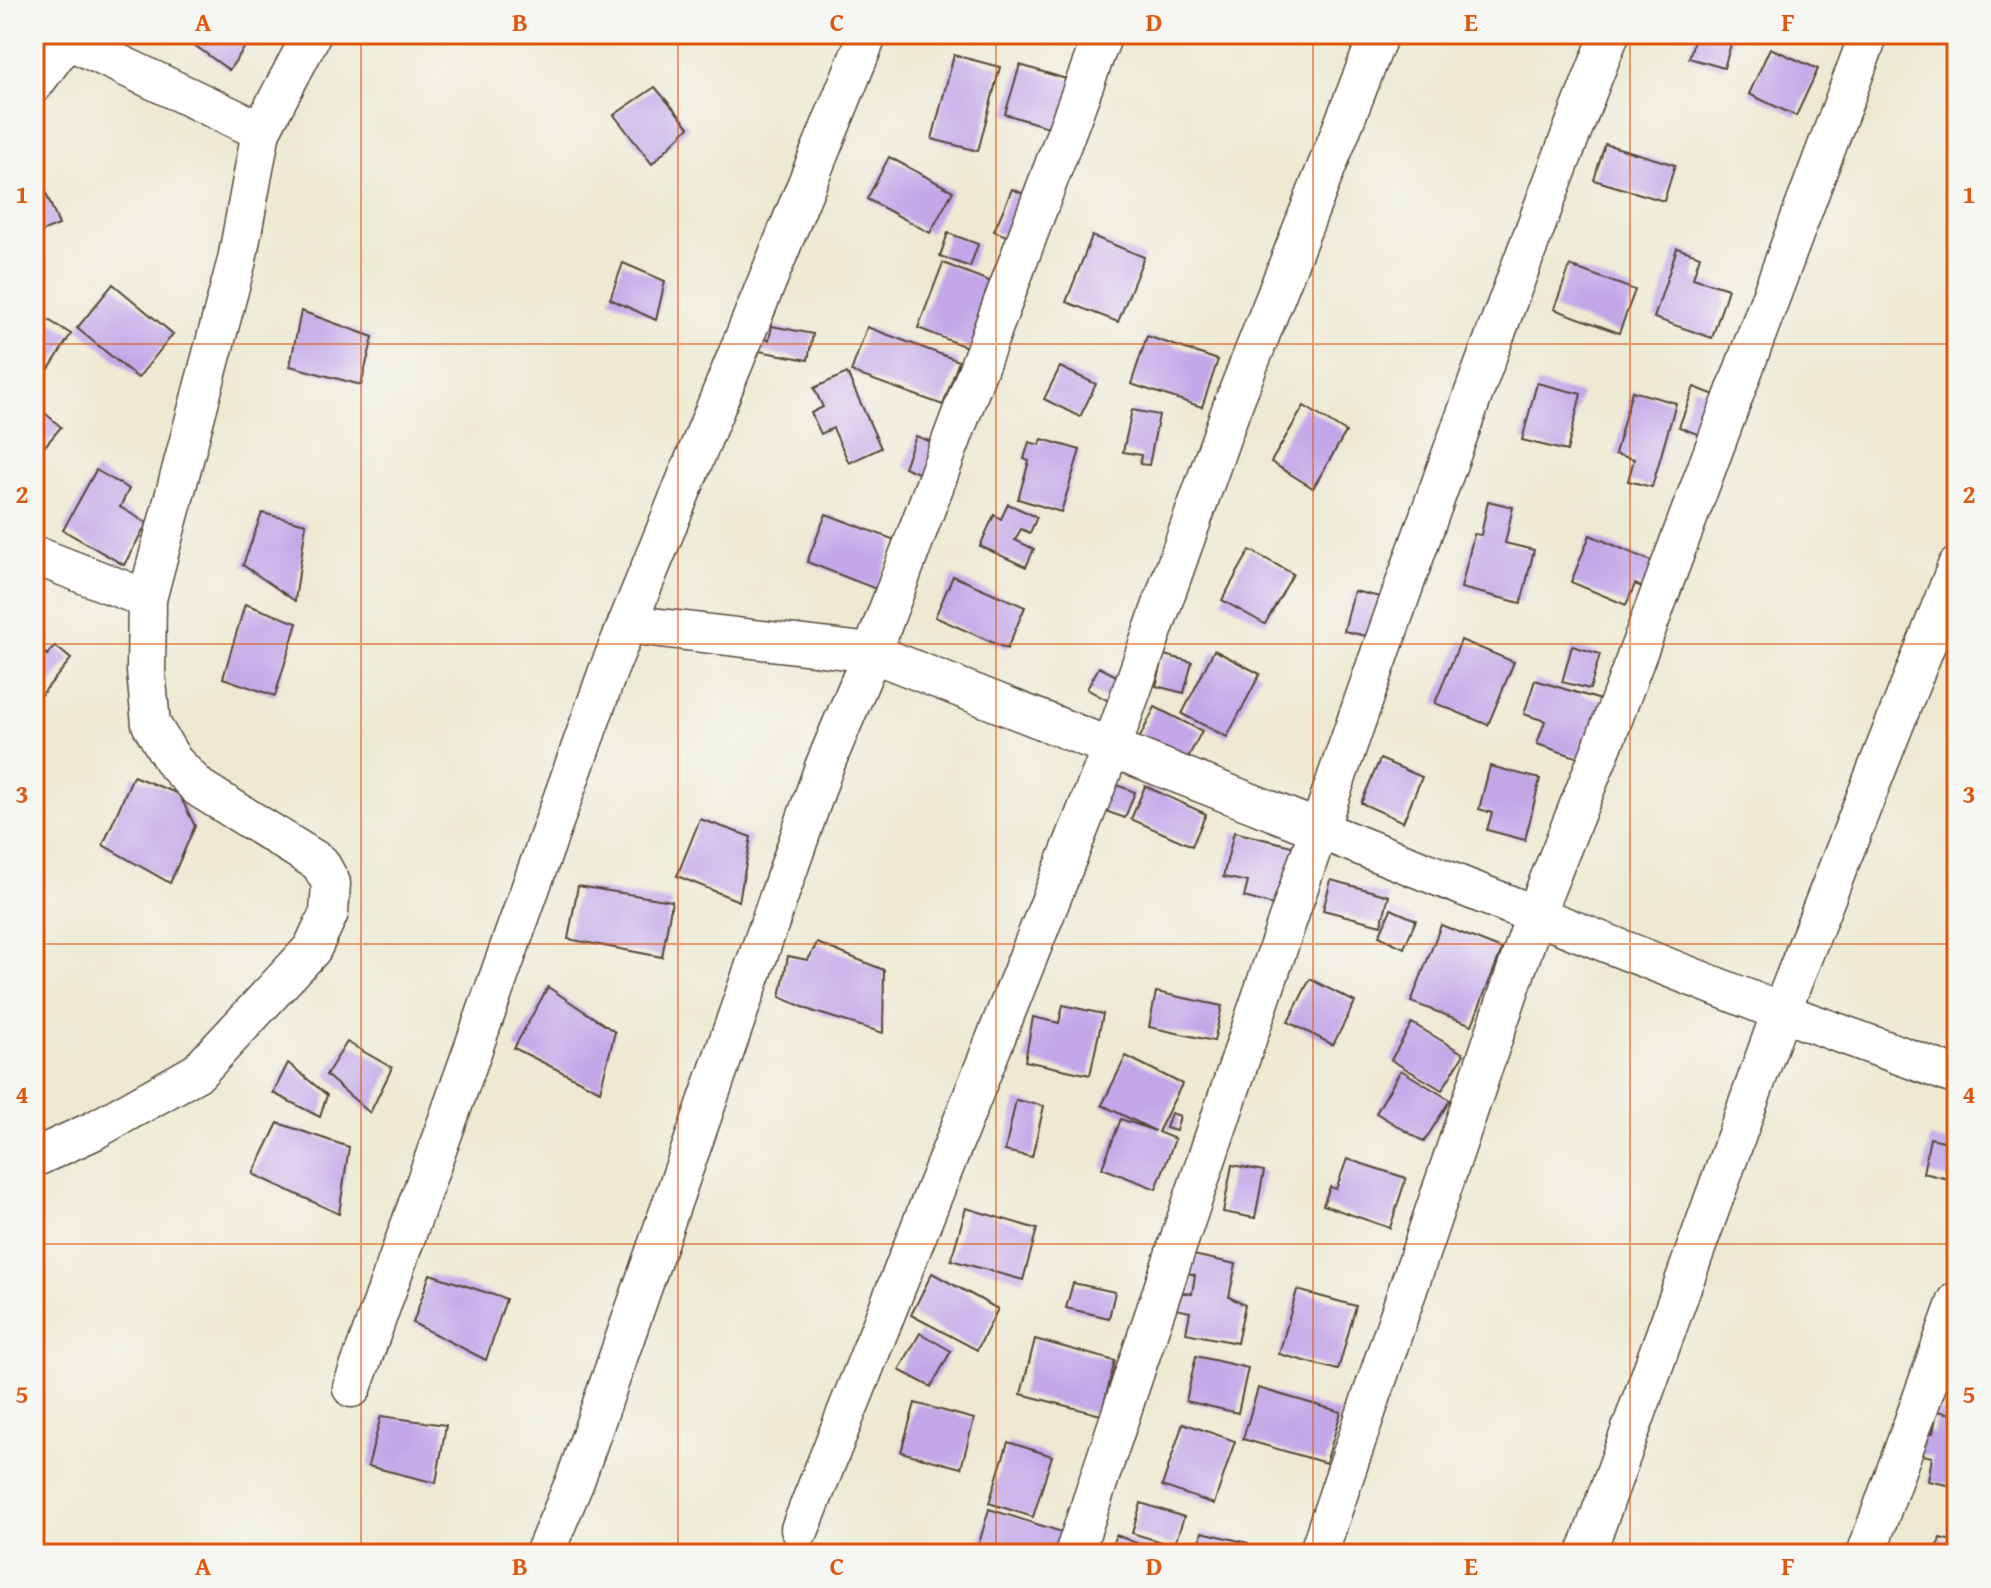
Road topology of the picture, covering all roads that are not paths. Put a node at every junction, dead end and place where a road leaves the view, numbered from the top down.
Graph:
1 (312, 34) edge
2 (868, 34) edge
3 (1103, 34) edge
4 (1379, 34) edge
5 (1610, 34) edge
6 (1869, 34) edge
7 (34, 84) edge
8 (261, 131) junction
9 (34, 555) edge
10 (1957, 566) edge
11 (147, 599) junction
12 (627, 624) junction
13 (872, 653) junction
14 (1111, 749) junction
15 (1317, 829) junction
16 (1535, 915) junction
17 (1781, 1012) junction
18 (1957, 1076) edge
19 (34, 1158) edge
20 (1957, 1301) edge
21 (352, 1388) dead end
22 (800, 1529) dead end
23 (544, 1554) edge
24 (1074, 1554) edge
25 (1318, 1554) edge
26 (1586, 1554) edge
27 (1866, 1554) edge

1 - 8 street
2 - 12 street
3 - 13 street
4 - 14 street
5 - 15 street
6 - 16 street
7 - 8 street
8 - 11 street
9 - 11 street
10 - 17 street
11 - 19 street
12 - 13 street
12 - 21 street
13 - 14 street
13 - 23 street
14 - 15 street
14 - 22 street
15 - 16 street
15 - 24 street
16 - 17 street
16 - 25 street
17 - 18 street
17 - 26 street
20 - 27 street

